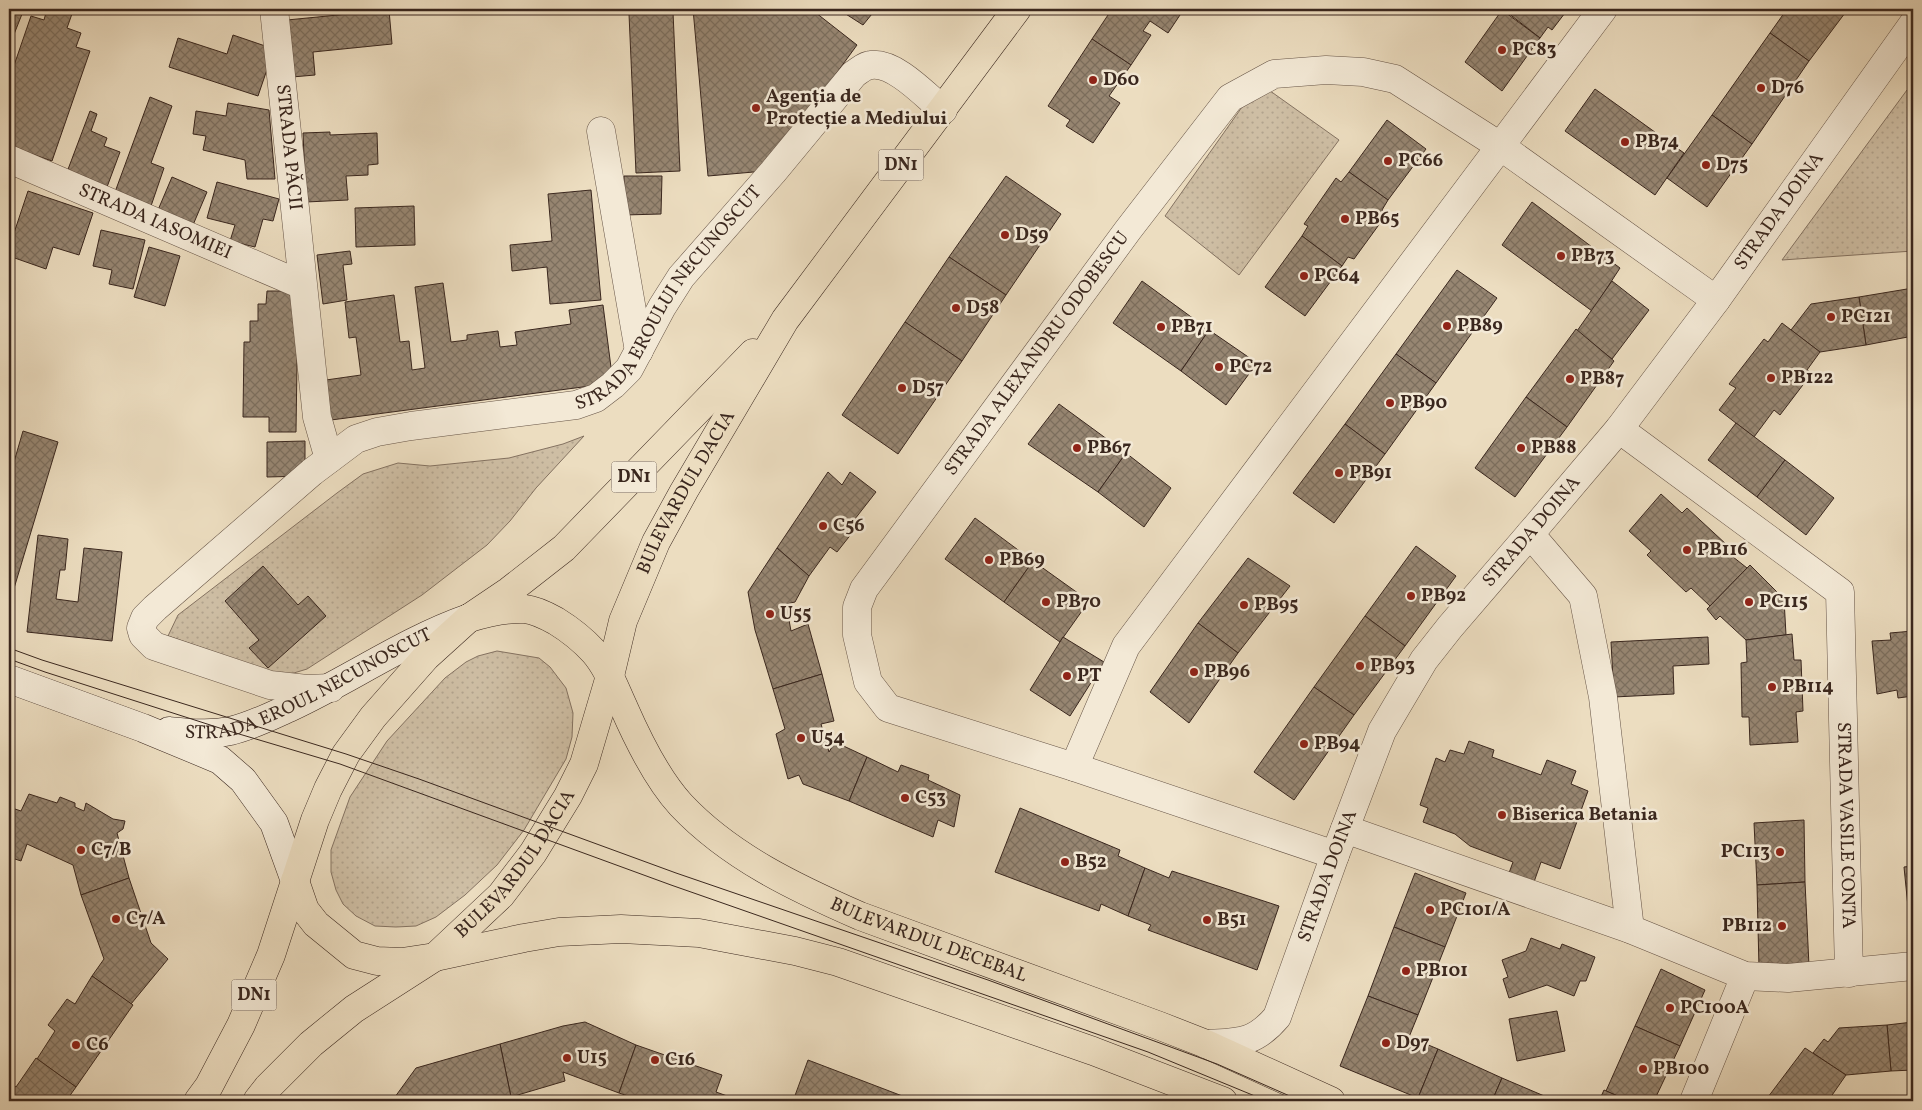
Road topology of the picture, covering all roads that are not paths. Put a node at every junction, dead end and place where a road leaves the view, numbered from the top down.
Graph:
1 (274, 9) edge
2 (1017, 9) edge
3 (1603, 9) edge
4 (1908, 37) edge
5 (943, 110) junction
6 (602, 131) dead end
7 (1500, 146) junction
8 (9, 159) edge
9 (302, 285) junction
10 (1716, 300) junction
11 (785, 320) junction
12 (639, 351) junction
13 (1618, 428) junction
14 (329, 459) junction
15 (1530, 534) junction
16 (469, 618) junction
17 (610, 676) junction
18 (9, 679) edge
19 (331, 688) junction
20 (143, 728) junction
21 (1074, 767) junction
22 (1345, 829) junction
23 (1335, 856) junction
24 (295, 881) junction
25 (1630, 929) junction
26 (435, 957) junction
27 (1913, 966) edge
28 (1849, 972) junction
29 (1745, 976) junction
30 (1206, 1044) junction
31 (1198, 1095) edge
32 (198, 1101) edge
33 (257, 1101) edge
34 (1223, 1101) edge
35 (1331, 1101) edge
36 (1694, 1101) edge

1 - 9 street, STRADA PĂCII
2 - 5 main road, BULEVARDUL DACIA / DN1
3 - 7 street
4 - 10 street, STRADA DOINA
5 - 11 main road, BULEVARDUL DACIA / DN1
5 - 12 street, STRADA EROULUI NECUNOSCUT
6 - 12 street
7 - 10 street, STRADA ALEXANDRU ODOBESCU
7 - 21 street
7 - 21 street, STRADA ALEXANDRU ODOBESCU
8 - 9 street, STRADA IASOMIEI
9 - 14 street, STRADA PĂCII
10 - 13 street, STRADA DOINA
11 - 16 main road, BULEVARDUL DACIA / DN1
11 - 17 main road, BULEVARDUL DACIA / DN1
12 - 14 street, STRADA EROULUI NECUNOSCUT
13 - 15 street, STRADA DOINA
13 - 28 street, STRADA VASILE CONTA
14 - 19 street, STRADA EROULUI NECUNOSCUT
15 - 22 street, STRADA DOINA
15 - 25 street
16 - 17 main road, BULEVARDUL DACIA / DN1
16 - 19 street, STRADA EROUL NECUNOSCUT
16 - 24 main road, BULEVARDUL DACIA / DN1
17 - 26 main road, BULEVARDUL DACIA / DN1
17 - 30 main road, BULEVARDUL DECEBAL
18 - 20 street, STRADA EROUL NECUNOSCUT
19 - 20 street, STRADA EROUL NECUNOSCUT
20 - 24 street, STRADA EROUL NECUNOSCUT
21 - 23 street, STRADA ALEXANDRU ODOBESCU
22 - 23 street, STRADA DOINA
22 - 25 street
23 - 30 street, STRADA DOINA
24 - 26 main road
24 - 32 main road, BULEVARDUL DACIA / DN1
25 - 29 street
26 - 31 main road
26 - 33 main road, BULEVARDUL DACIA / DN1
27 - 28 street
28 - 29 street
29 - 36 street
30 - 35 main road, BULEVARDUL DECEBAL
31 - 34 main road

